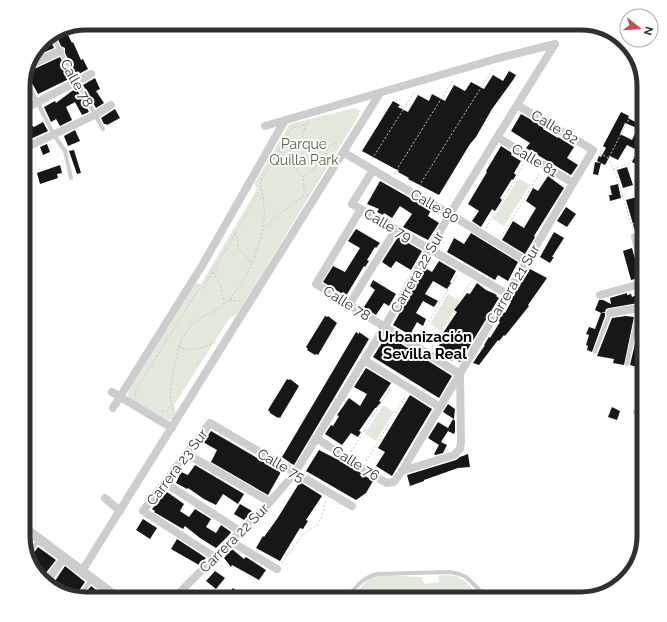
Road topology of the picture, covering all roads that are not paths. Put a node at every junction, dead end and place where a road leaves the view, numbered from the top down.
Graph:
1 (54, 40) edge
2 (60, 51) junction
3 (36, 62) edge
4 (91, 74) dead end
5 (76, 82) junction
6 (30, 87) edge
7 (380, 93) junction
8 (38, 102) junction
9 (111, 105) dead end
10 (517, 105) junction
11 (30, 106) edge
12 (95, 115) junction
13 (285, 120) junction
14 (265, 126) dead end
15 (104, 129) dead end
16 (54, 135) junction
17 (497, 137) junction
18 (30, 146) edge
19 (593, 150) joint
20 (343, 152) junction
21 (370, 168) junction
22 (71, 178) dead end
23 (573, 183) junction
24 (361, 209) junction
25 (450, 214) junction
26 (396, 229) junction
27 (635, 237) road end
28 (637, 245) edge
29 (431, 249) junction
30 (526, 261) junction
31 (637, 285) edge
32 (506, 294) junction
33 (600, 295) dead end
34 (350, 305) junction
35 (637, 308) edge
36 (610, 313) joint
37 (385, 326) junction
38 (637, 326) edge
39 (596, 352) dead end
40 (364, 360) junction
41 (627, 364) dead end
42 (460, 374) junction
43 (112, 392) dead end
44 (120, 397) junction
45 (440, 407) junction
46 (113, 408) dead end
47 (210, 423) joint
48 (172, 428) junction
49 (316, 438) junction
50 (187, 454) junction
51 (402, 471) junction
52 (295, 473) junction
53 (397, 480) joint
54 (165, 483) junction
55 (105, 498) dead end
56 (270, 502) junction
57 (352, 506) dead end
58 (120, 511) junction
59 (240, 531) junction
60 (30, 532) edge
61 (39, 539) junction
62 (230, 541) junction
63 (32, 549) edge
64 (215, 557) junction
65 (64, 558) junction
66 (277, 569) road end
67 (82, 571) junction
68 (49, 578) edge
69 (92, 579) junction
70 (82, 592) edge
71 (110, 592) edge
72 (180, 592) edge
73 (353, 592) edge
74 (482, 592) edge

1 - 2 lane, Calle 78
2 - 3 street
2 - 5 lane, Calle 78
4 - 5 street
5 - 8 street
5 - 12 lane, Calle 78
6 - 8 lane
7 - 10 street, Carrera 22 Sur
7 - 13 street
7 - 20 street
8 - 11 street
8 - 16 lane
9 - 12 street
10 - 17 street, Carrera 22 Sur
10 - 19 street, Calle 82
12 - 15 lane, Calle 78
12 - 16 street
13 - 14 street
13 - 44 street
16 - 18 street
16 - 22 lane
17 - 23 street, Calle 81
17 - 25 street, Carrera 22 Sur
19 - 23 street, Carrera 21 Sur
20 - 21 street, Calle 80
20 - 48 street
21 - 24 street, Calle 79
21 - 25 street, Calle 80
23 - 30 street, Carrera 21 Sur
24 - 26 street, Calle 79
24 - 34 street, Calle 78
25 - 29 street, Carrera 22 Sur
25 - 30 street, Calle 80
26 - 29 street, Calle 79
26 - 34 street
27 - 28 street
29 - 32 street, Calle 79
29 - 37 street, Carrera 22 Sur
30 - 32 street, Carrera 21 Sur
31 - 33 street
32 - 42 street, Carrera 21 Sur
34 - 37 street, Calle 78
35 - 36 street
36 - 39 lane
37 - 40 street, Carrera 22 Sur
37 - 42 street, Calle 78
38 - 41 lane
40 - 45 street
40 - 49 street, Carrera 22 Sur
42 - 45 street, Carrera 21 Sur
42 - 51 street
43 - 44 street
44 - 46 street
44 - 48 street
45 - 51 street, Carrera 21 Sur
47 - 50 street, Carrera 23 Sur
47 - 52 street, Calle 75
48 - 58 street
49 - 52 street, Carrera 22 Sur
49 - 53 street, Calle 76
50 - 54 street, Carrera 23 Sur
50 - 56 street
51 - 53 street, Carrera 21 Sur
52 - 56 street, Carrera 22 Sur
52 - 57 street, Calle 75
54 - 59 street
54 - 64 street, Carrera 23 Sur
55 - 58 street
56 - 59 street, Carrera 22 Sur
58 - 67 street
59 - 62 street, Carrera 22 Sur
60 - 61 street
61 - 63 lane
61 - 65 street
62 - 64 street, Carrera 22 Sur
62 - 66 street
64 - 72 street, Carrera 22 Sur
65 - 67 street
65 - 68 street
67 - 69 street
69 - 70 lane
69 - 71 street
73 - 74 lane

